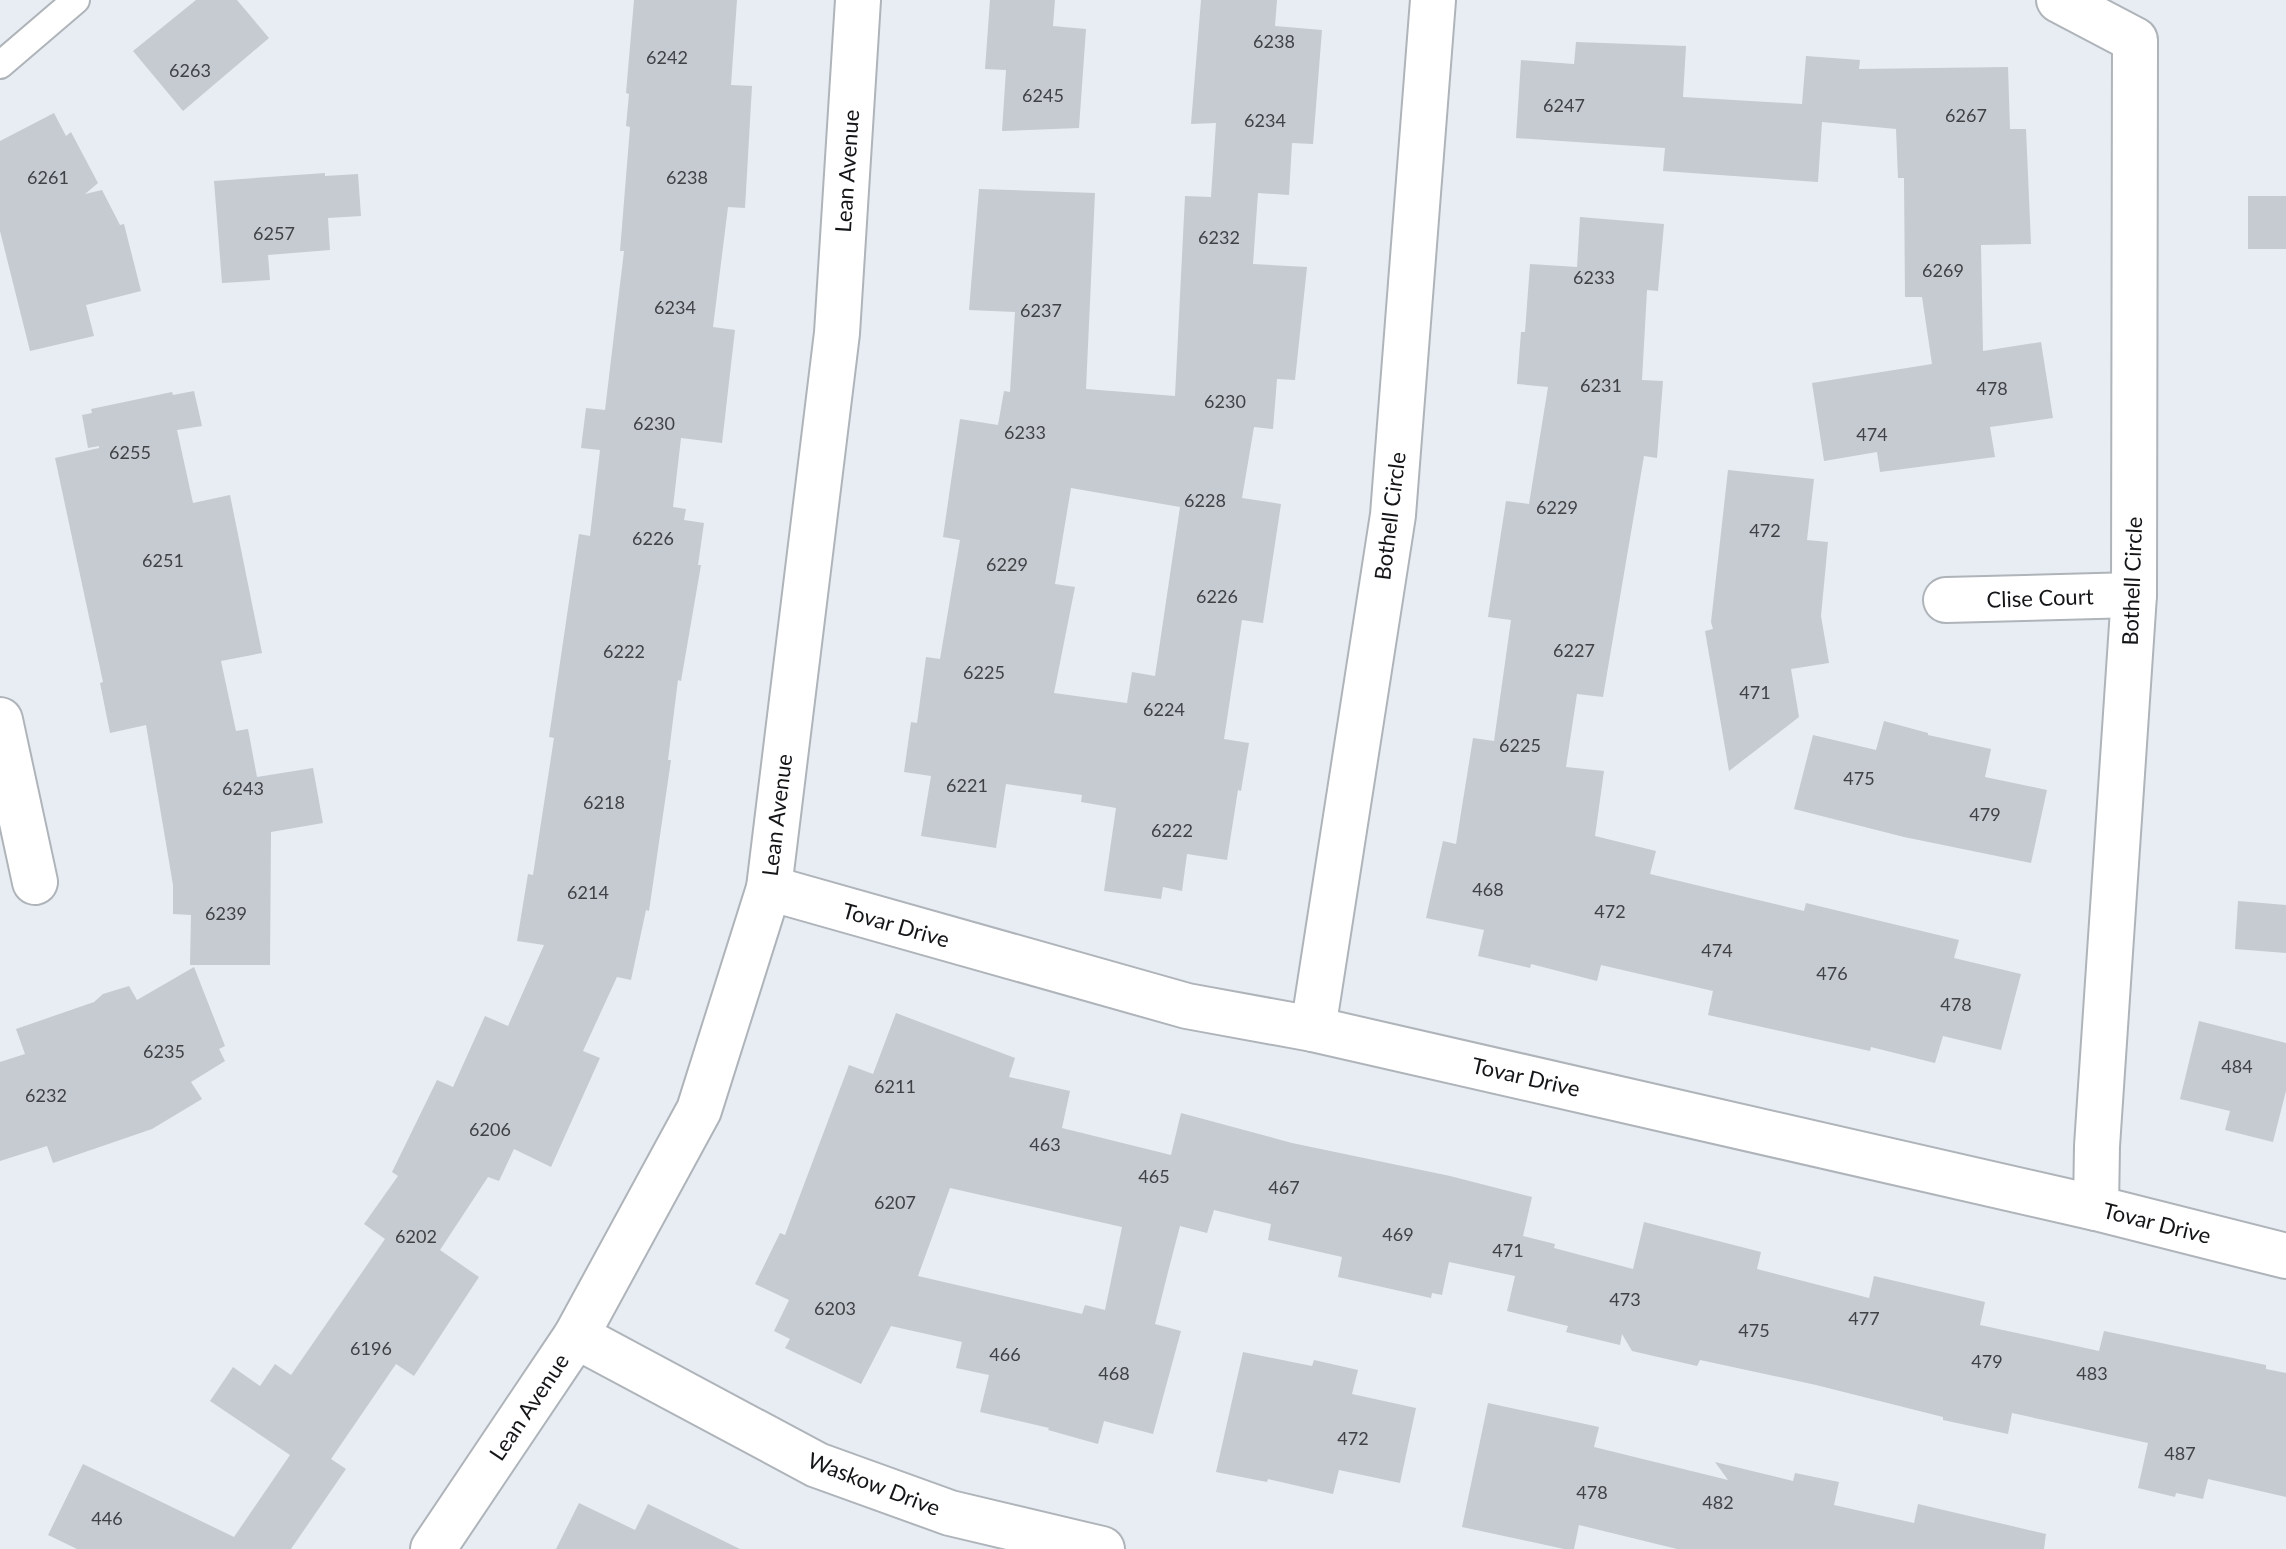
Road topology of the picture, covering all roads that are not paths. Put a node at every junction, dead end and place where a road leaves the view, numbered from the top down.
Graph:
1 (76, 0) edge
2 (858, 0) edge
3 (1433, 0) edge
4 (2059, 0) edge
5 (0, 65) edge
6 (2134, 595) junction
7 (1946, 600) dead end
8 (0, 720) edge
9 (35, 882) dead end
10 (769, 888) junction
11 (1313, 1029) junction
12 (2096, 1208) junction
13 (2286, 1256) edge
14 (576, 1336) junction
15 (433, 1549) edge
16 (1102, 1549) edge

1 - 5 lane
2 - 10 street, Lean Avenue
3 - 11 street, Bothell Circle
4 - 6 street, Bothell Circle
6 - 7 street, Clise Court
6 - 12 street, Bothell Circle
8 - 9 street
10 - 11 street, Tovar Drive
10 - 14 street, Lean Avenue
11 - 12 street, Tovar Drive
12 - 13 street, Tovar Drive
14 - 15 street, Lean Avenue
14 - 16 street, Waskow Drive

